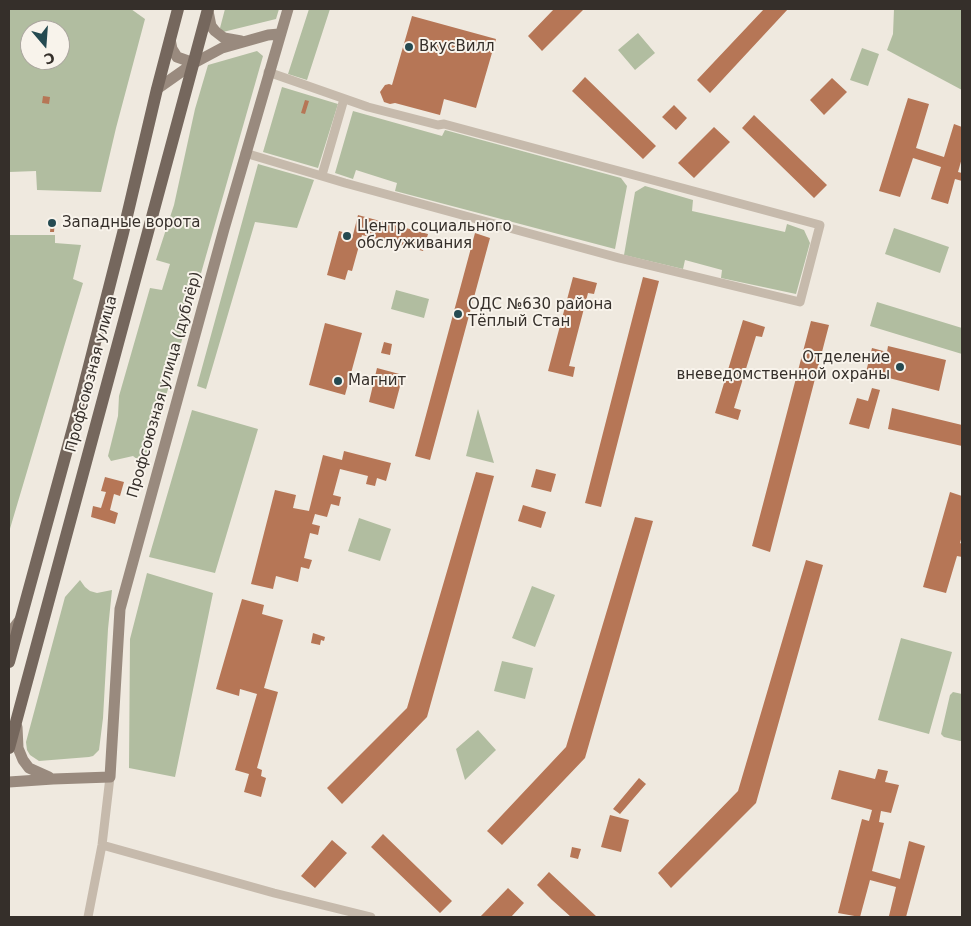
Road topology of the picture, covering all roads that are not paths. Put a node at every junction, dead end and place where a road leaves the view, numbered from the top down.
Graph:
1 (178, 9) edge
2 (288, 9) edge
3 (208, 10) edge
4 (279, 34) junction
5 (170, 39) junction
6 (243, 42) junction
7 (194, 63) junction
8 (268, 72) junction
9 (157, 89) junction
10 (344, 99) junction
11 (245, 153) junction
12 (322, 175) junction
13 (20, 620) junction
14 (9, 634) edge
15 (9, 662) edge
16 (18, 715) junction
17 (9, 748) edge
18 (110, 777) junction
19 (53, 778) junction
20 (9, 782) edge
21 (102, 845) junction
22 (88, 917) edge
23 (371, 917) edge

1 - 5 main road, Профсоюзная улица
2 - 4 street, Профсоюзная улица (дублёр)
3 - 6 street
3 - 7 main road, Профсоюзная улица
4 - 6 street
4 - 8 street, Профсоюзная улица (дублёр)
5 - 7 street
5 - 9 main road, Профсоюзная улица
6 - 7 street
7 - 9 street
7 - 16 main road, Профсоюзная улица
8 - 10 street
8 - 11 street, Профсоюзная улица (дублёр)
9 - 13 main road, Профсоюзная улица
10 - 12 street
10 - 12 street
11 - 12 street
11 - 18 street, Профсоюзная улица (дублёр)
13 - 14 street
13 - 15 main road, Профсоюзная улица
16 - 17 main road, Профсоюзная улица
16 - 19 street
18 - 19 street
18 - 21 street
19 - 20 street
21 - 22 street
21 - 23 street

